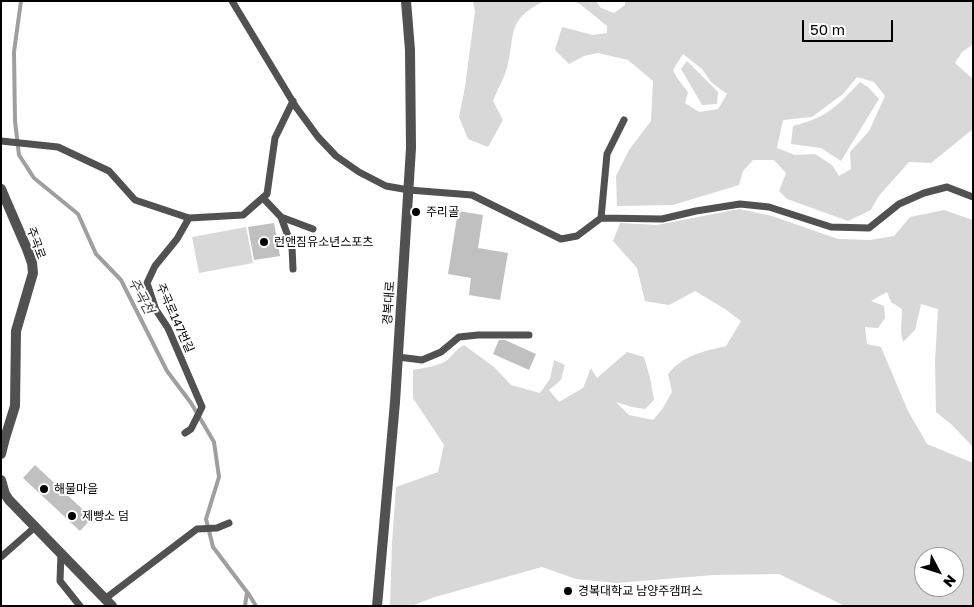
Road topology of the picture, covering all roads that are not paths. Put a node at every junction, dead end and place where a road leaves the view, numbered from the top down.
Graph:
1 (232, 1) edge
2 (406, 1) edge
3 (293, 101) junction
4 (624, 120) dead end
5 (4, 141) edge
6 (1, 189) edge
7 (409, 190) junction
8 (973, 197) edge
9 (263, 198) junction
10 (281, 217) junction
11 (189, 218) junction
12 (601, 218) junction
13 (313, 228) dead end
14 (293, 268) dead end
15 (529, 335) dead end
16 (398, 357) junction
17 (185, 433) dead end
18 (3, 437) edge
19 (1, 454) edge
20 (1, 480) edge
21 (229, 523) dead end
22 (35, 527) junction
23 (61, 554) junction
24 (1, 557) edge
25 (109, 602) edge
26 (80, 606) edge
27 (377, 606) edge

1 - 3 lane
2 - 7 street, 경복대로
3 - 7 lane
3 - 9 lane
4 - 12 lane
5 - 11 lane
6 - 18 street, 주곡로
7 - 12 lane
7 - 16 street, 경복대로
8 - 12 lane
9 - 10 lane
9 - 11 lane
10 - 13 lane
10 - 14 lane
11 - 17 lane, 주곡로147번길
15 - 16 lane
16 - 27 street, 경복대로
18 - 19 street, 주곡로
20 - 22 street
21 - 25 lane
22 - 23 street
22 - 24 lane
23 - 25 street
23 - 26 lane

